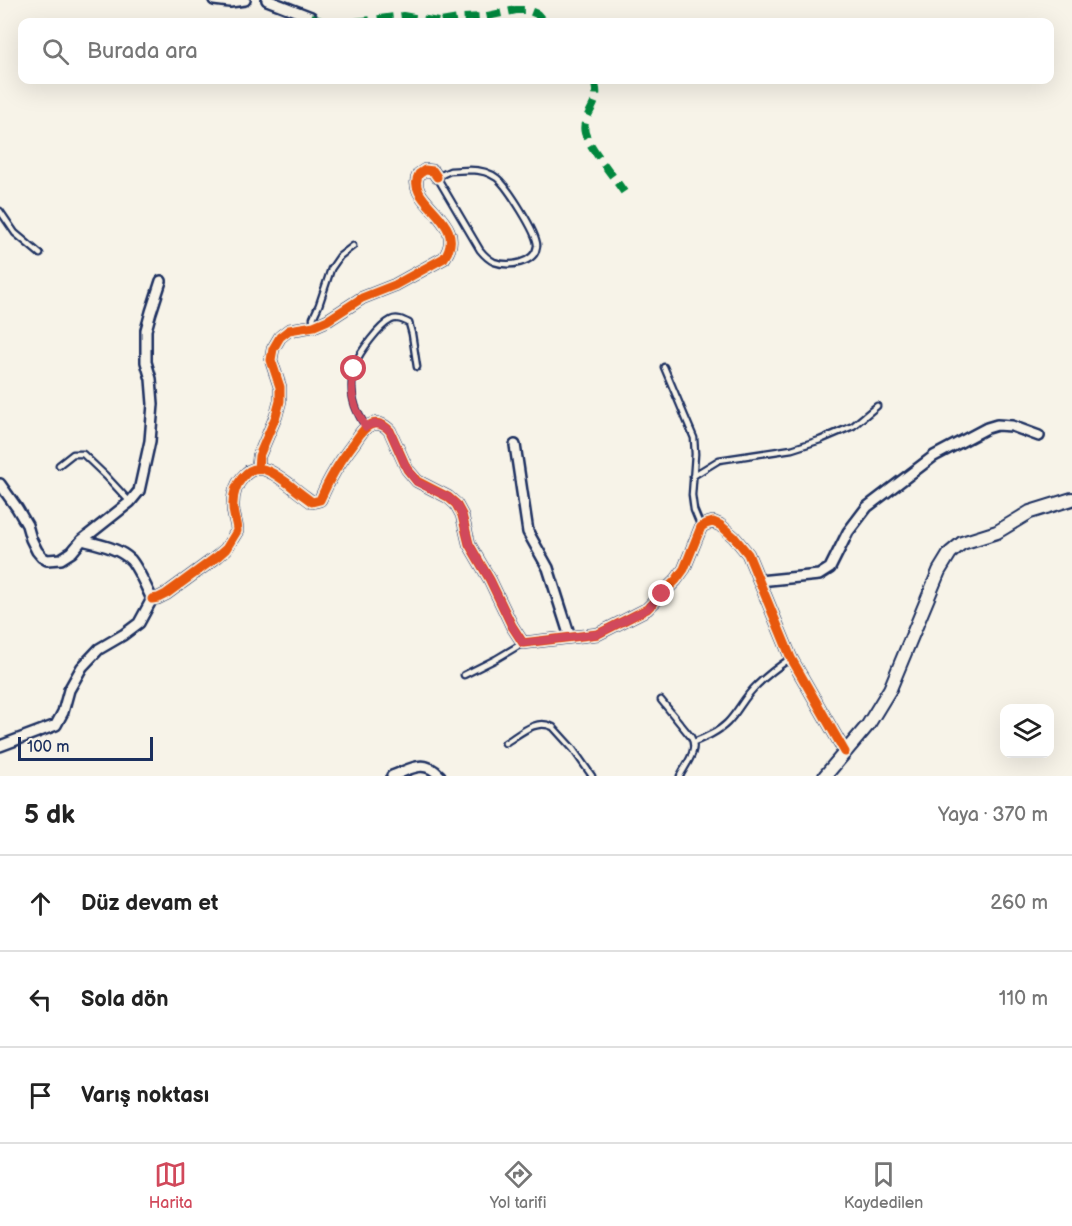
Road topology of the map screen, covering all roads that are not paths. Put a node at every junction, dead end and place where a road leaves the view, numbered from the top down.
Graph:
1 (214, 0) edge
2 (245, 0) edge
3 (267, 0) edge
4 (311, 17) dead end
5 (437, 177) junction
6 (0, 212) edge
7 (353, 246) dead end
8 (40, 254) dead end
9 (161, 280) dead end
10 (314, 326) junction
11 (417, 367) dead end
12 (664, 367) dead end
13 (877, 406) dead end
14 (366, 427) junction
15 (1039, 436) dead end
16 (515, 445) dead end
17 (59, 465) dead end
18 (258, 468) junction
19 (693, 476) junction
20 (0, 484) edge
21 (1072, 500) edge
22 (130, 502) junction
23 (700, 527) junction
24 (82, 540) junction
25 (759, 581) junction
26 (152, 599) junction
27 (570, 637) junction
28 (523, 643) junction
29 (791, 658) junction
30 (464, 675) dead end
31 (661, 700) dead end
32 (694, 742) junction
33 (505, 743) dead end
34 (0, 746) edge
35 (845, 752) junction
36 (392, 776) edge
37 (441, 776) edge
38 (592, 776) edge
39 (680, 776) edge
40 (825, 776) edge

1 - 2 street
3 - 4 street
5 - 5 lane
5 - 10 street
6 - 8 lane
7 - 10 lane
9 - 22 street
10 - 18 street
11 - 14 lane
12 - 19 lane
13 - 19 lane
14 - 18 street
14 - 28 street
15 - 25 street
16 - 27 street
17 - 22 lane
18 - 26 street
19 - 23 lane
20 - 24 street
21 - 35 street
22 - 24 street
23 - 25 street
23 - 27 street
24 - 26 street
25 - 29 street
26 - 34 street
27 - 28 street
28 - 30 lane
29 - 32 lane
29 - 35 street
31 - 32 lane
32 - 39 lane
33 - 38 lane
35 - 40 street
36 - 37 street

